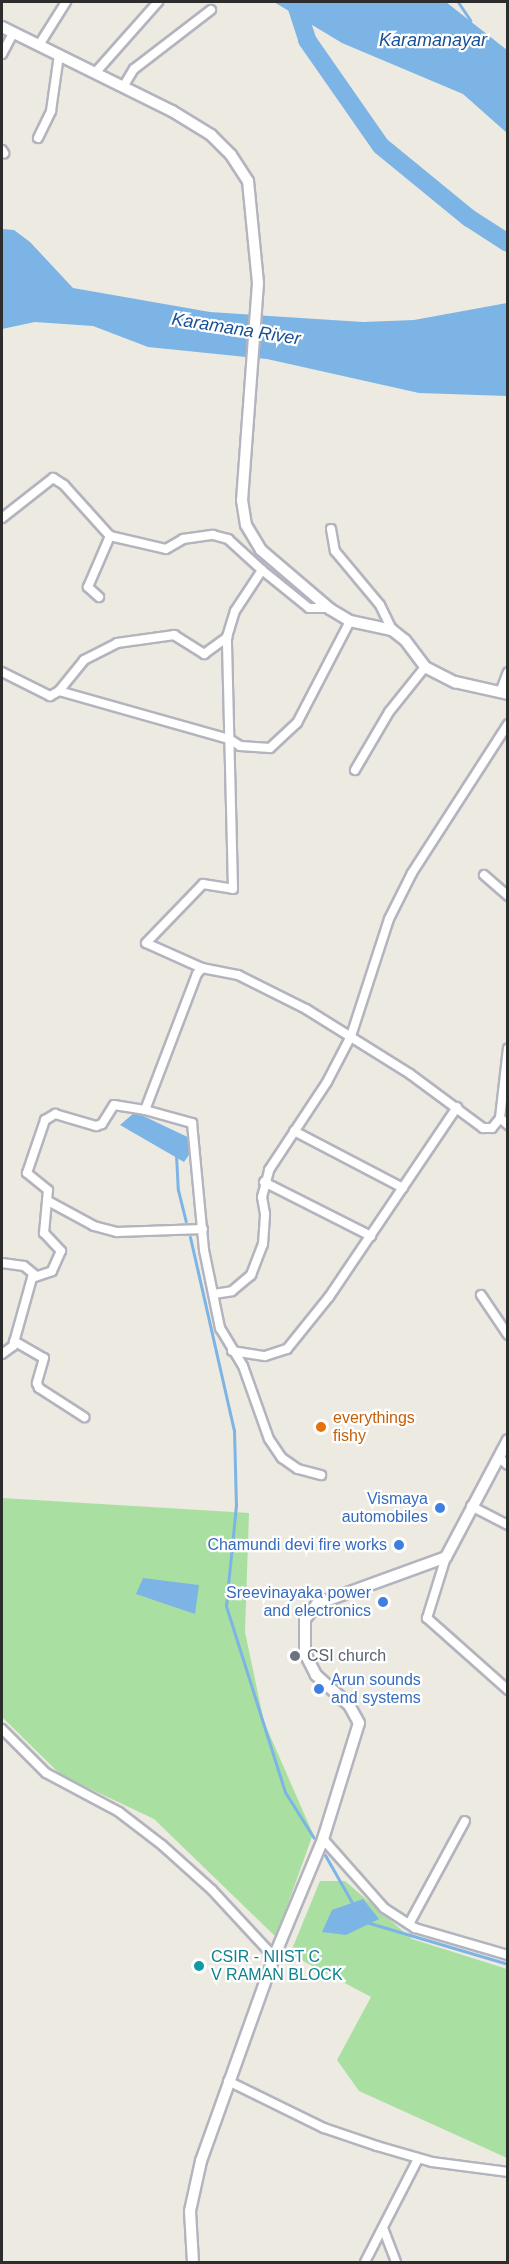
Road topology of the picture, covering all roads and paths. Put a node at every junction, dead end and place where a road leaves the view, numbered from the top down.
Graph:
1 (66, 2) edge
2 (159, 2) edge
3 (211, 10) dead end
4 (2, 27) edge
5 (13, 33) junction
6 (39, 45) junction
7 (2, 54) edge
8 (59, 55) junction
9 (95, 73) junction
10 (123, 87) junction
11 (39, 138) dead end
12 (2, 518) edge
13 (331, 529) dead end
14 (110, 536) junction
15 (262, 570) junction
16 (99, 597) dead end
17 (330, 609) junction
18 (350, 621) junction
19 (392, 630) junction
20 (226, 637) junction
21 (425, 667) junction
22 (2, 672) edge
23 (507, 672) edge
24 (59, 691) junction
25 (504, 692) edge
26 (507, 724) edge
27 (229, 739) junction
28 (356, 770) dead end
29 (484, 875) dead end
30 (507, 896) edge
31 (202, 968) junction
32 (351, 1036) junction
33 (507, 1048) edge
34 (457, 1107) junction
35 (145, 1110) junction
36 (500, 1118) junction
37 (507, 1125) edge
38 (294, 1131) junction
39 (264, 1182) junction
40 (403, 1188) junction
41 (48, 1201) junction
42 (203, 1228) junction
43 (371, 1236) junction
44 (2, 1263) edge
45 (35, 1275) junction
46 (214, 1294) junction
47 (482, 1295) dead end
48 (507, 1335) edge
49 (14, 1341) junction
50 (232, 1351) junction
51 (2, 1353) edge
52 (84, 1417) dead end
53 (507, 1440) edge
54 (503, 1462) edge
55 (321, 1475) dead end
56 (471, 1506) junction
57 (507, 1525) edge
58 (446, 1557) junction
59 (507, 1690) edge
60 (2, 1729) edge
61 (465, 1821) dead end
62 (322, 1839) junction
63 (409, 1924) junction
64 (507, 1955) edge
65 (274, 1957) junction
66 (228, 2081) junction
67 (418, 2159) junction
68 (507, 2172) edge
69 (383, 2228) junction
70 (193, 2262) edge
71 (365, 2262) edge
72 (396, 2262) edge

1 - 6 street
2 - 9 street
3 - 10 street
4 - 5 main road
5 - 6 main road
5 - 7 street
6 - 8 main road
8 - 9 main road
8 - 11 street
9 - 10 main road
10 - 17 main road
12 - 14 street
13 - 19 street
14 - 15 street
14 - 16 street
15 - 17 street
15 - 20 street
17 - 18 main road
18 - 19 main road
18 - 27 street
19 - 21 main road
20 - 24 street
20 - 27 street
21 - 25 main road
21 - 28 street
22 - 24 street
23 - 25 street
24 - 27 street
26 - 32 street
27 - 31 street
29 - 30 street
31 - 32 street
31 - 35 street
32 - 34 street
32 - 38 street
33 - 36 street
34 - 36 street
34 - 40 street
35 - 41 street
35 - 42 street
36 - 37 street
38 - 39 street
38 - 40 street
39 - 43 street
39 - 46 street
40 - 43 street
41 - 42 street
41 - 45 street
42 - 46 street
43 - 50 street
44 - 45 street
45 - 49 street
46 - 50 street
47 - 48 street
49 - 51 street
49 - 52 street
50 - 55 street
53 - 54 main road
54 - 56 main road
56 - 57 street
56 - 58 main road
58 - 59 street
58 - 62 main road
60 - 65 street
61 - 63 street
62 - 63 street
62 - 65 main road
63 - 64 street
65 - 66 main road
66 - 67 street
66 - 70 main road
67 - 68 street
67 - 69 street
69 - 71 street
69 - 72 street

